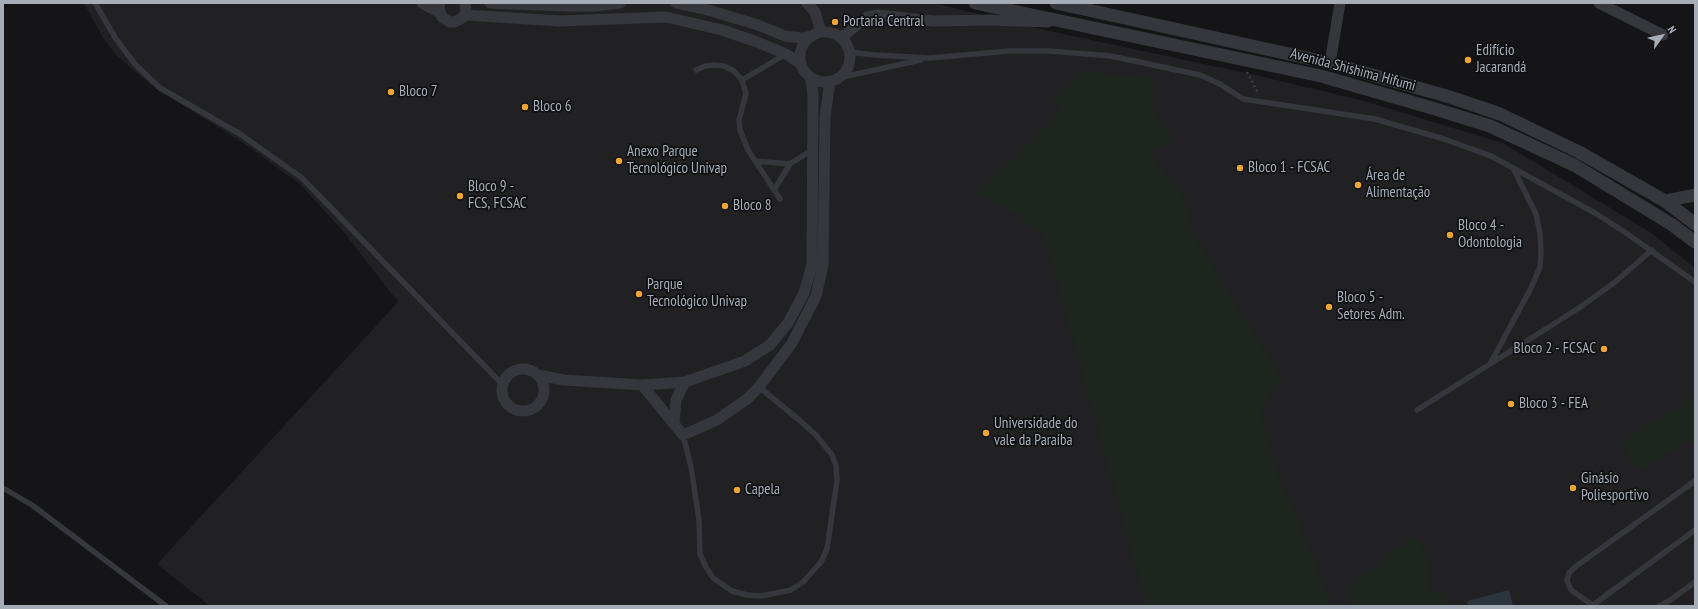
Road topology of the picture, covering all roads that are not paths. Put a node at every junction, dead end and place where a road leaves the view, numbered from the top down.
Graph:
1 (95, 3) edge
2 (422, 3) edge
3 (464, 3) edge
4 (490, 3) edge
5 (620, 3) edge
6 (676, 3) edge
7 (808, 3) edge
8 (975, 3) edge
9 (1056, 3) edge
10 (1340, 3) edge
11 (1599, 3) edge
12 (1616, 7) edge
13 (440, 8) edge
14 (464, 15) junction
15 (1068, 23) junction
16 (816, 34) junction
17 (1663, 35) dead end
18 (841, 38) junction
19 (849, 52) junction
20 (786, 54) junction
21 (930, 58) junction
22 (1330, 63) junction
23 (801, 64) junction
24 (696, 70) dead end
25 (811, 78) junction
26 (742, 80) junction
27 (834, 80) junction
28 (812, 150) junction
29 (755, 161) junction
30 (790, 164) junction
31 (1513, 168) junction
32 (774, 190) junction
33 (1695, 195) edge
34 (780, 199) dead end
35 (1665, 201) junction
36 (1695, 224) edge
37 (1695, 242) edge
38 (1652, 250) junction
39 (1695, 282) edge
40 (1490, 364) junction
41 (538, 375) junction
42 (564, 380) junction
43 (685, 382) junction
44 (502, 385) junction
45 (642, 385) junction
46 (759, 387) junction
47 (543, 394) junction
48 (1417, 410) dead end
49 (674, 422) junction
50 (683, 436) junction
51 (1695, 481) edge
52 (3, 488) edge
53 (1695, 530) edge
54 (1695, 582) edge
55 (166, 606) edge
56 (1594, 606) edge
57 (1659, 606) edge

1 - 44 lane
2 - 13 street
3 - 14 street
4 - 5 street
6 - 16 street
7 - 16 street
8 - 15 street, Avenida Shishima Hifumi
9 - 22 street, Avenida Shishima Hifumi
10 - 22 street
11 - 12 street
12 - 17 street
13 - 14 street
14 - 20 street
15 - 18 street
15 - 37 street, Avenida Shishima Hifumi
16 - 18 street
16 - 23 street
18 - 19 street
19 - 21 lane
19 - 27 street
20 - 23 street
20 - 26 lane
21 - 27 lane
21 - 31 lane
22 - 35 street, Avenida Shishima Hifumi
23 - 25 street
24 - 26 lane
25 - 27 street
25 - 28 street
26 - 29 lane
27 - 46 street
28 - 30 lane
28 - 43 street
29 - 30 lane
29 - 32 lane
30 - 32 lane
31 - 38 lane
31 - 40 lane
32 - 34 lane
33 - 35 street
35 - 36 street, Avenida Shishima Hifumi
38 - 39 lane
38 - 40 lane
40 - 48 lane
41 - 42 street
41 - 44 street
41 - 47 street
42 - 45 street
42 - 47 street
43 - 45 street
43 - 49 street
44 - 47 street
45 - 49 street
46 - 50 street
46 - 50 lane
49 - 50 street
51 - 56 lane
52 - 55 lane
53 - 56 lane
54 - 57 lane

